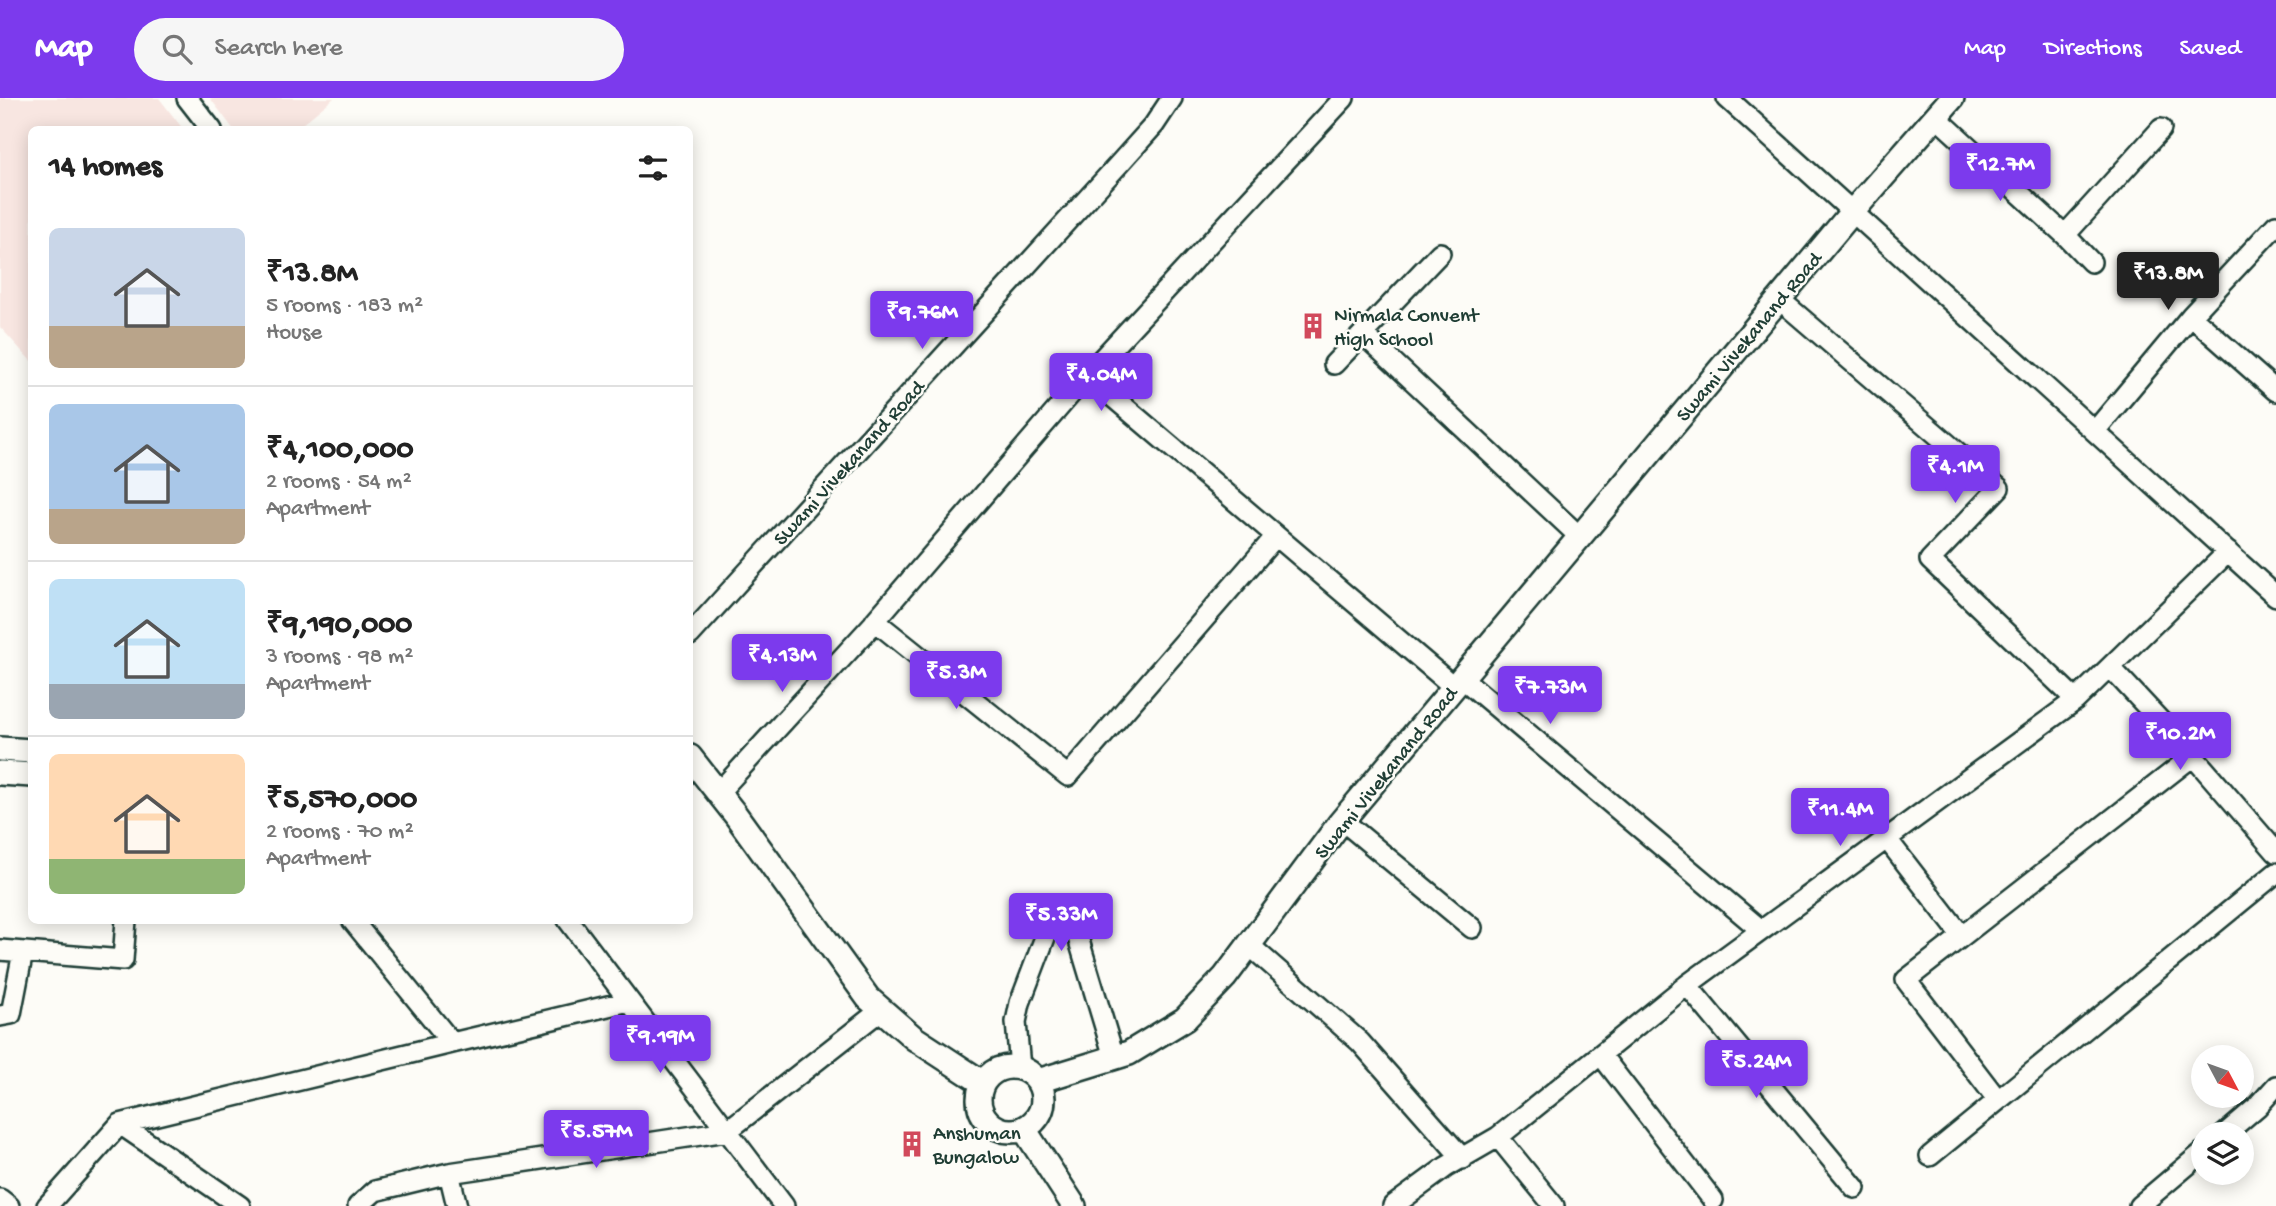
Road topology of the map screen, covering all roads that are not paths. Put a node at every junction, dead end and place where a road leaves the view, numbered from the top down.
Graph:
1 (187, 98) edge
2 (1172, 98) edge
3 (1344, 98) edge
4 (1727, 98) edge
5 (1952, 98) edge
6 (1936, 116) junction
7 (209, 126) edge
8 (2161, 130) dead end
9 (1853, 211) junction
10 (2276, 225) edge
11 (2065, 235) junction
12 (1440, 253) dead end
13 (2091, 261) dead end
14 (1779, 299) junction
15 (2191, 316) junction
16 (1363, 334) junction
17 (1334, 364) dead end
18 (1087, 375) junction
19 (2276, 391) edge
20 (2095, 431) junction
21 (1276, 536) junction
22 (1580, 537) junction
23 (2228, 552) junction
24 (2276, 596) edge
25 (876, 621) junction
26 (693, 632) edge
27 (2110, 667) junction
28 (1458, 683) junction
29 (2076, 700) junction
30 (0, 749) edge
31 (28, 751) edge
32 (2193, 756) junction
33 (693, 761) edge
34 (0, 773) edge
35 (28, 775) edge
36 (718, 793) junction
37 (1343, 821) junction
38 (1887, 839) junction
39 (2276, 852) edge
40 (2276, 873) edge
41 (127, 924) edge
42 (355, 924) edge
43 (571, 924) edge
44 (1472, 928) dead end
45 (1761, 930) junction
46 (1961, 935) junction
47 (1249, 945) junction
48 (0, 950) edge
49 (23, 952) junction
50 (1687, 985) junction
51 (629, 1001) junction
52 (881, 1010) junction
53 (0, 1016) edge
54 (452, 1043) junction
55 (1601, 1055) junction
56 (1114, 1057) junction
57 (1029, 1074) junction
58 (983, 1083) junction
59 (2276, 1086) edge
60 (1997, 1099) junction
61 (2239, 1122) edge
62 (120, 1125) junction
63 (1024, 1129) junction
64 (727, 1131) junction
65 (1498, 1137) junction
66 (1930, 1156) dead end
67 (1463, 1159) junction
68 (2191, 1162) edge
69 (449, 1173) junction
70 (1855, 1188) dead end
71 (0, 1199) edge
72 (1713, 1200) dead end
73 (9, 1206) edge
74 (47, 1206) edge
75 (240, 1206) edge
76 (358, 1206) edge
77 (457, 1206) edge
78 (784, 1206) edge
79 (1074, 1206) edge
80 (1393, 1206) edge
81 (1554, 1206) edge
82 (2140, 1206) edge

1 - 7 street
2 - 26 street, Swami Vivekanand Road
3 - 18 street
4 - 9 street
5 - 6 main road, Swami Vivekanand Road
6 - 9 main road, Swami Vivekanand Road
6 - 11 street
8 - 11 street
9 - 14 main road, Swami Vivekanand Road
9 - 20 street
10 - 15 street
11 - 13 street
12 - 16 street
14 - 22 main road, Swami Vivekanand Road
14 - 29 street
15 - 19 street
15 - 20 street
16 - 17 street
16 - 22 street
18 - 21 street
18 - 25 street
20 - 23 street
21 - 25 street
21 - 28 street
22 - 28 main road, Swami Vivekanand Road
23 - 24 street
23 - 27 street
25 - 36 street
27 - 29 street
27 - 32 street
28 - 37 main road, Swami Vivekanand Road
28 - 45 street
29 - 38 street
30 - 31 main road
32 - 39 street
32 - 46 street
33 - 36 main road
34 - 35 main road
36 - 52 main road
37 - 44 street
37 - 47 main road, Swami Vivekanand Road
38 - 45 street
38 - 46 street
40 - 60 street
41 - 49 street
42 - 54 street
43 - 51 street
45 - 50 street
46 - 60 street
47 - 56 main road, Swami Vivekanand Road
47 - 67 street
48 - 49 street
49 - 53 street
50 - 55 street
50 - 70 street
51 - 54 street
51 - 64 street
52 - 58 main road
52 - 64 street
54 - 62 street
55 - 65 street
55 - 72 street
56 - 57 main road, Swami Vivekanand Road
56 - 57 street
57 - 58 main road
57 - 63 main road
58 - 63 main road
59 - 61 street
60 - 66 street
62 - 74 street
62 - 75 street
63 - 79 main road
64 - 69 street
64 - 78 street
65 - 67 street
65 - 81 street
67 - 80 street
68 - 82 street
69 - 76 street
69 - 77 street
71 - 73 street

